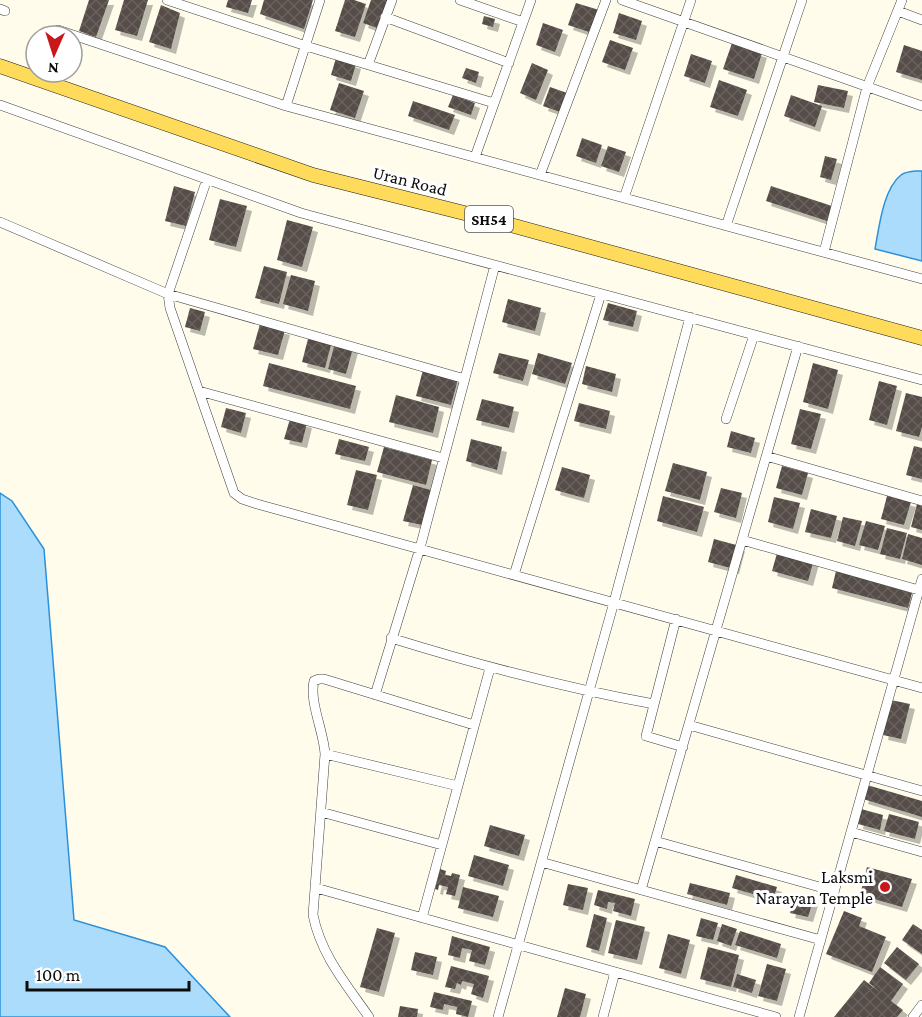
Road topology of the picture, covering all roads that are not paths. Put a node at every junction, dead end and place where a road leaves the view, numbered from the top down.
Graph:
1 (167, 0) edge
2 (320, 0) edge
3 (392, 0) edge
4 (460, 0) edge
5 (531, 0) edge
6 (606, 0) edge
7 (622, 0) edge
8 (691, 0) edge
9 (802, 0) edge
10 (902, 0) edge
11 (898, 11) junction
12 (386, 17) junction
13 (922, 20) edge
14 (683, 21) junction
15 (523, 22) junction
16 (84, 39) edge
17 (306, 46) junction
18 (783, 57) junction
19 (509, 63) junction
20 (368, 64) junction
21 (3, 67) edge
22 (867, 87) junction
23 (494, 103) junction
24 (4, 106) edge
25 (286, 106) junction
26 (922, 106) edge
27 (475, 157) junction
28 (540, 175) junction
29 (207, 178) junction
30 (624, 198) junction
31 (0, 222) edge
32 (726, 226) junction
33 (824, 252) junction
34 (495, 265) junction
35 (922, 279) edge
36 (168, 294) junction
37 (601, 294) junction
38 (690, 317) junction
39 (754, 334) junction
40 (922, 338) edge
41 (798, 346) junction
42 (465, 379) junction
43 (922, 380) edge
44 (198, 391) junction
45 (726, 419) dead end
46 (766, 456) junction
47 (443, 458) junction
48 (922, 501) edge
49 (742, 540) junction
50 (420, 548) junction
51 (514, 575) junction
52 (922, 579) edge
53 (921, 590) edge
54 (614, 602) junction
55 (676, 620) junction
56 (717, 631) junction
57 (392, 638) junction
58 (490, 668) junction
59 (893, 679) junction
60 (922, 688) edge
61 (589, 692) junction
62 (375, 695) junction
63 (654, 704) junction
64 (474, 725) junction
65 (689, 725) junction
66 (683, 747) junction
67 (325, 754) junction
68 (867, 775) junction
69 (458, 786) junction
70 (922, 791) edge
71 (321, 812) junction
72 (851, 832) junction
73 (656, 841) junction
74 (441, 845) junction
75 (922, 852) edge
76 (541, 862) junction
77 (316, 888) junction
78 (642, 890) junction
79 (834, 891) junction
80 (422, 918) junction
81 (820, 940) junction
82 (518, 945) junction
83 (615, 972) junction
84 (922, 1005) edge
85 (369, 1017) edge
86 (498, 1017) edge
87 (603, 1017) edge
88 (776, 1017) edge
89 (799, 1017) edge
90 (913, 1017) edge

1 - 17 street
2 - 17 street
3 - 12 street
4 - 15 street
5 - 15 street
6 - 28 street
7 - 14 street
8 - 14 street
9 - 18 street
10 - 11 street
11 - 13 street
11 - 22 street
12 - 19 street
12 - 20 street
14 - 18 street
14 - 30 street
15 - 19 street
16 - 25 street
17 - 20 street
17 - 25 street
18 - 22 street
18 - 32 street
19 - 23 street
20 - 23 street
21 - 40 main road, Uran Road / SH54
22 - 26 street
22 - 33 street
23 - 27 street
24 - 29 street
25 - 27 street
27 - 28 street
28 - 30 street
29 - 34 street
29 - 36 street
30 - 32 street
31 - 36 street
32 - 33 street
33 - 35 street
34 - 37 street
34 - 42 street
36 - 42 street
36 - 44 street
37 - 38 street
37 - 51 street
38 - 39 street
38 - 54 street
39 - 41 street
39 - 45 street
41 - 43 street
41 - 46 street
42 - 47 street
44 - 47 street
44 - 50 street
46 - 48 street
46 - 49 street
47 - 50 street
49 - 53 street
49 - 56 street
50 - 51 street
50 - 57 street
51 - 54 street
52 - 53 street
53 - 59 street
54 - 55 street
54 - 61 street
55 - 56 street
55 - 63 street
56 - 59 street
56 - 65 street
57 - 58 street
57 - 62 street
58 - 61 street
58 - 64 street
59 - 60 street
59 - 68 street
61 - 63 street
61 - 76 street
62 - 64 street
62 - 67 street
63 - 66 street
64 - 69 street
65 - 66 street
65 - 68 street
66 - 73 street
67 - 69 street
67 - 71 street
68 - 70 street
68 - 72 street
69 - 74 street
71 - 74 street
71 - 77 street
72 - 75 street
72 - 79 street
73 - 78 street
73 - 79 street
74 - 80 street
76 - 78 street
76 - 82 street
77 - 80 street
77 - 85 street
78 - 81 street
79 - 81 street
80 - 82 street
81 - 89 street
82 - 83 street
82 - 86 street
83 - 87 street
83 - 88 street
84 - 90 street

